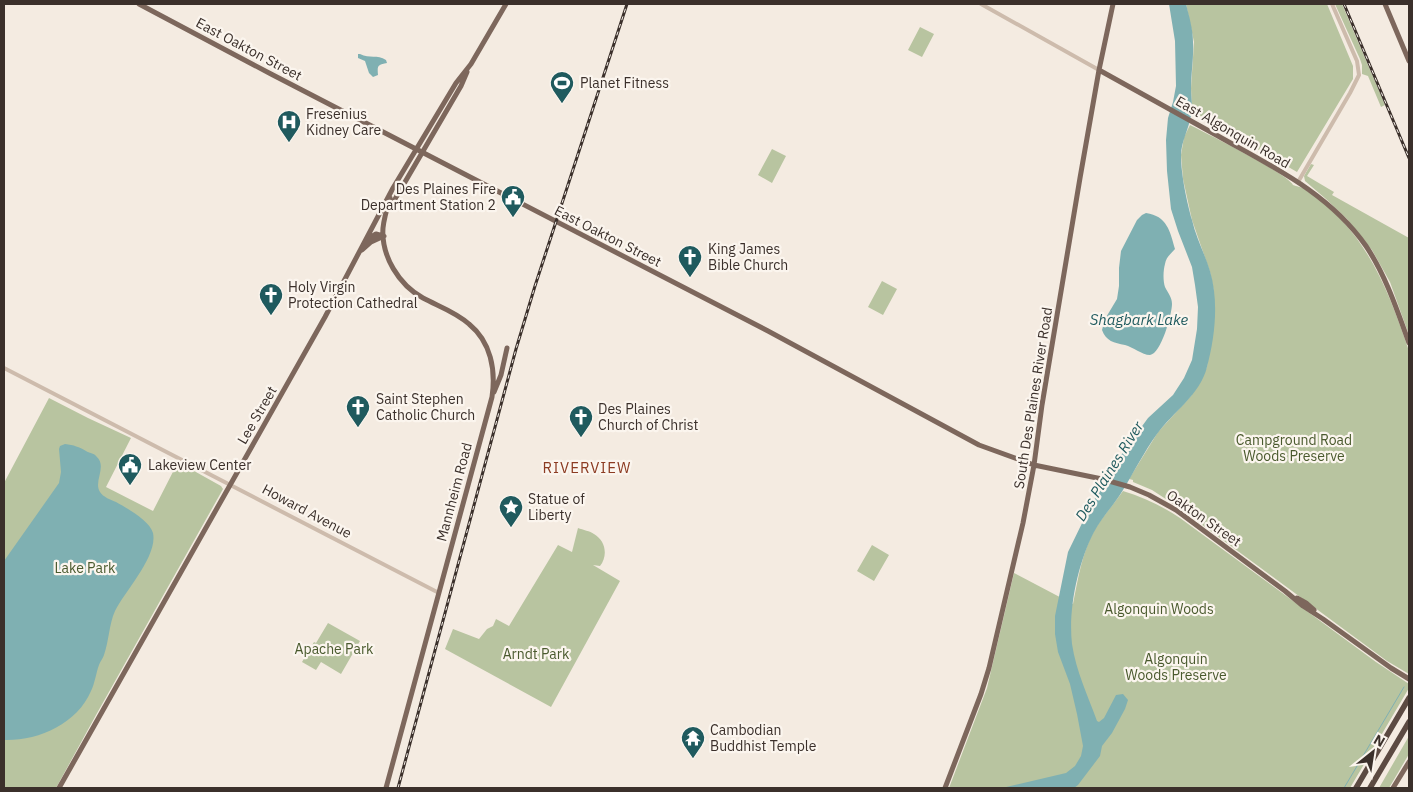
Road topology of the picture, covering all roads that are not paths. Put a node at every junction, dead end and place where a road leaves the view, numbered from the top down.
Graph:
1 (139, 4) edge
2 (506, 4) edge
3 (981, 4) edge
4 (1113, 4) edge
5 (1332, 4) edge
6 (1385, 4) edge
7 (1409, 61) edge
8 (1099, 70) junction
9 (420, 150) junction
10 (1298, 182) junction
11 (393, 188) junction
12 (385, 215) junction
13 (384, 236) junction
14 (364, 242) junction
15 (360, 252) junction
16 (1409, 343) edge
17 (507, 348) dead end
18 (4, 368) edge
19 (492, 396) junction
20 (1034, 465) junction
21 (1102, 479) joint
22 (230, 484) junction
23 (439, 593) junction
24 (1409, 679) edge
25 (1409, 698) edge
26 (1409, 722) edge
27 (1409, 762) edge
28 (60, 788) edge
29 (386, 788) edge
30 (945, 788) edge
31 (1356, 788) edge
32 (1370, 788) edge
33 (1394, 788) edge

1 - 9 main road, East Oakton Street
2 - 9 main road, Lee Street
3 - 8 street, East Algonquin Road
4 - 8 main road, South Des Plaines River Road
5 - 10 street
6 - 7 main road
8 - 10 main road, East Algonquin Road
8 - 20 main road, South Des Plaines River Road
9 - 11 main road, Lee Street
9 - 12 main road, Lee Street
9 - 20 main road, East Oakton Street
10 - 16 main road, East Algonquin Road
11 - 12 main road
11 - 14 main road, Lee Street
12 - 13 main road, Mannheim Road
13 - 14 main road
13 - 15 main road
13 - 19 main road, Mannheim Road
14 - 15 main road, Lee Street
15 - 22 main road, Lee Street
17 - 19 main road
18 - 22 street, Howard Avenue
19 - 23 main road, Mannheim Road
20 - 21 main road, East Oakton Street
20 - 30 main road, South Des Plaines River Road
21 - 24 main road, Oakton Street
22 - 23 street, Howard Avenue
22 - 28 main road, Lee Street
23 - 29 main road, Mannheim Road
25 - 31 highway
26 - 32 highway
27 - 33 main road

